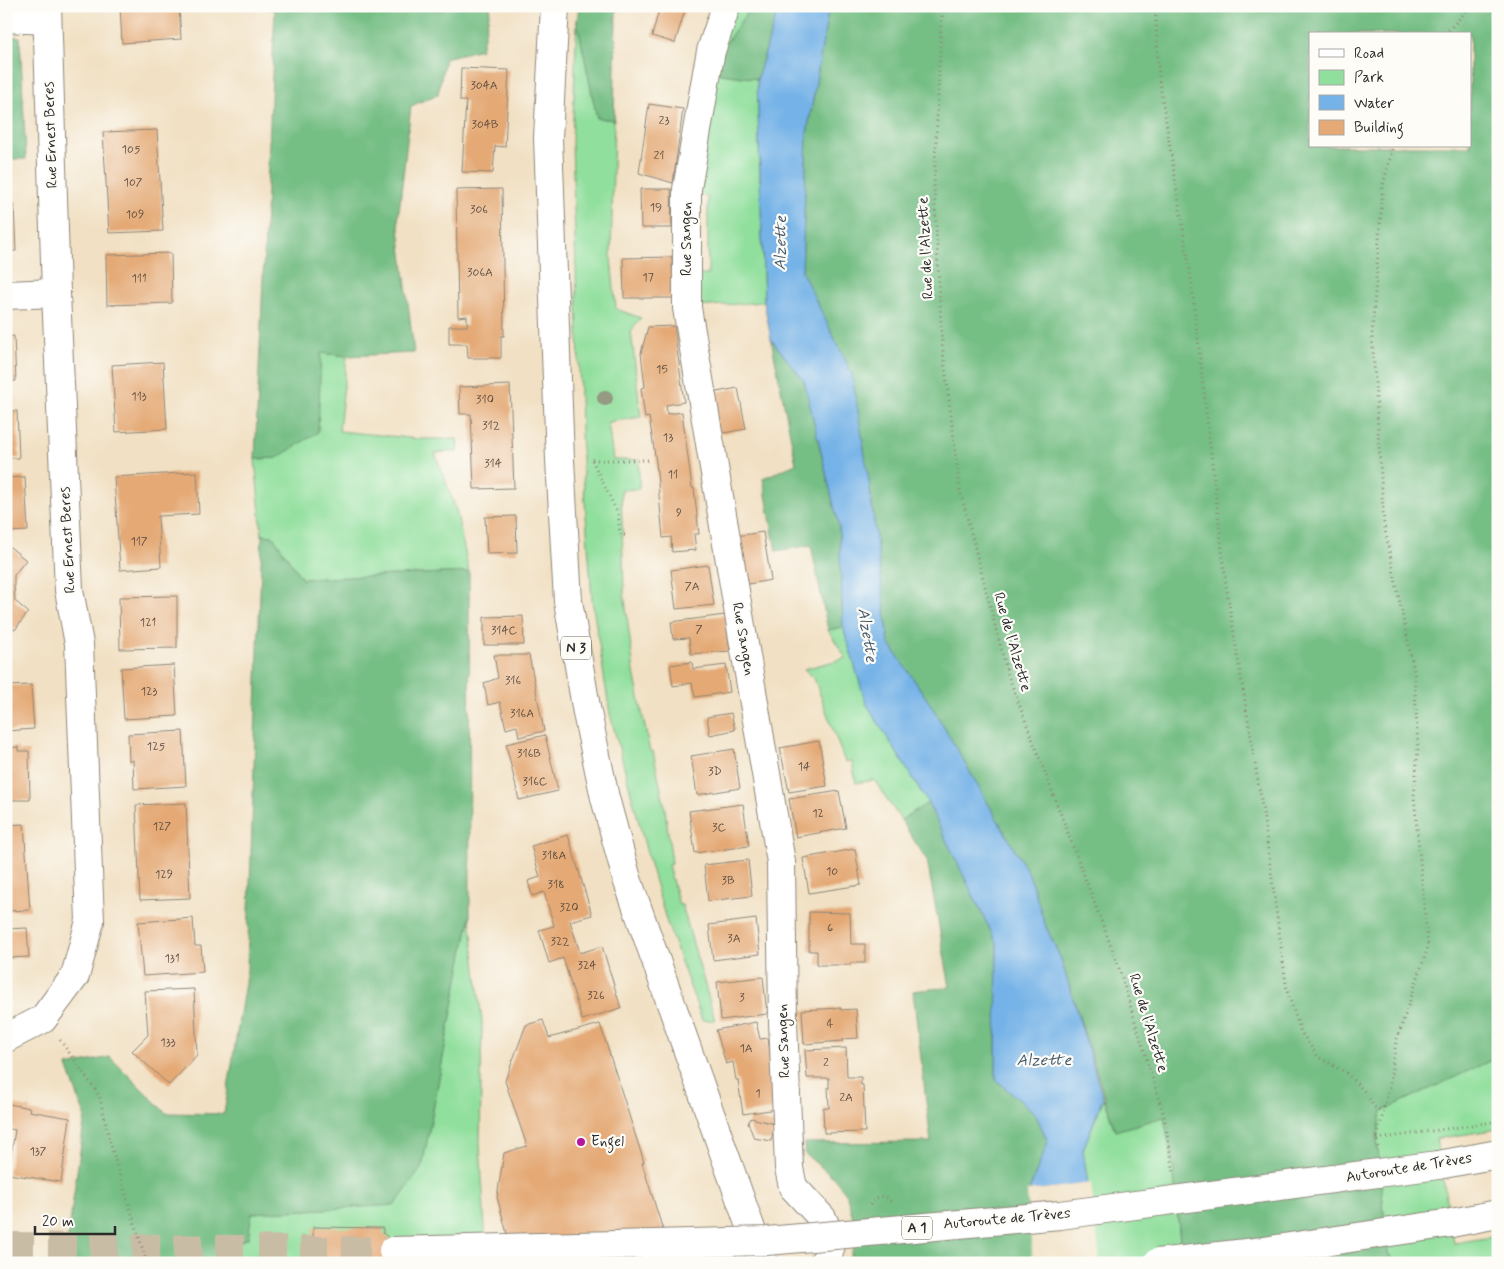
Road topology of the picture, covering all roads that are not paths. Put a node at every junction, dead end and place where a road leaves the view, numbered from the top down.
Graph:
1 (555, 6) edge
2 (726, 6) edge
3 (47, 13) edge
4 (6, 18) edge
5 (56, 293) junction
6 (6, 295) edge
7 (6, 1038) edge
8 (1498, 1154) edge
9 (1498, 1214) edge
10 (393, 1251) tunnel mouth
11 (763, 1263) edge
12 (823, 1263) edge
13 (1157, 1263) edge

1 - 11 main road, N 3
2 - 12 main road, Rue Sangen
3 - 4 main road
3 - 5 main road, Rue Ernest Beres
5 - 6 main road
5 - 7 main road, Rue Ernest Beres
8 - 10 main road, Autoroute de Trèves / A 1, bridge
9 - 13 main road, bridge

